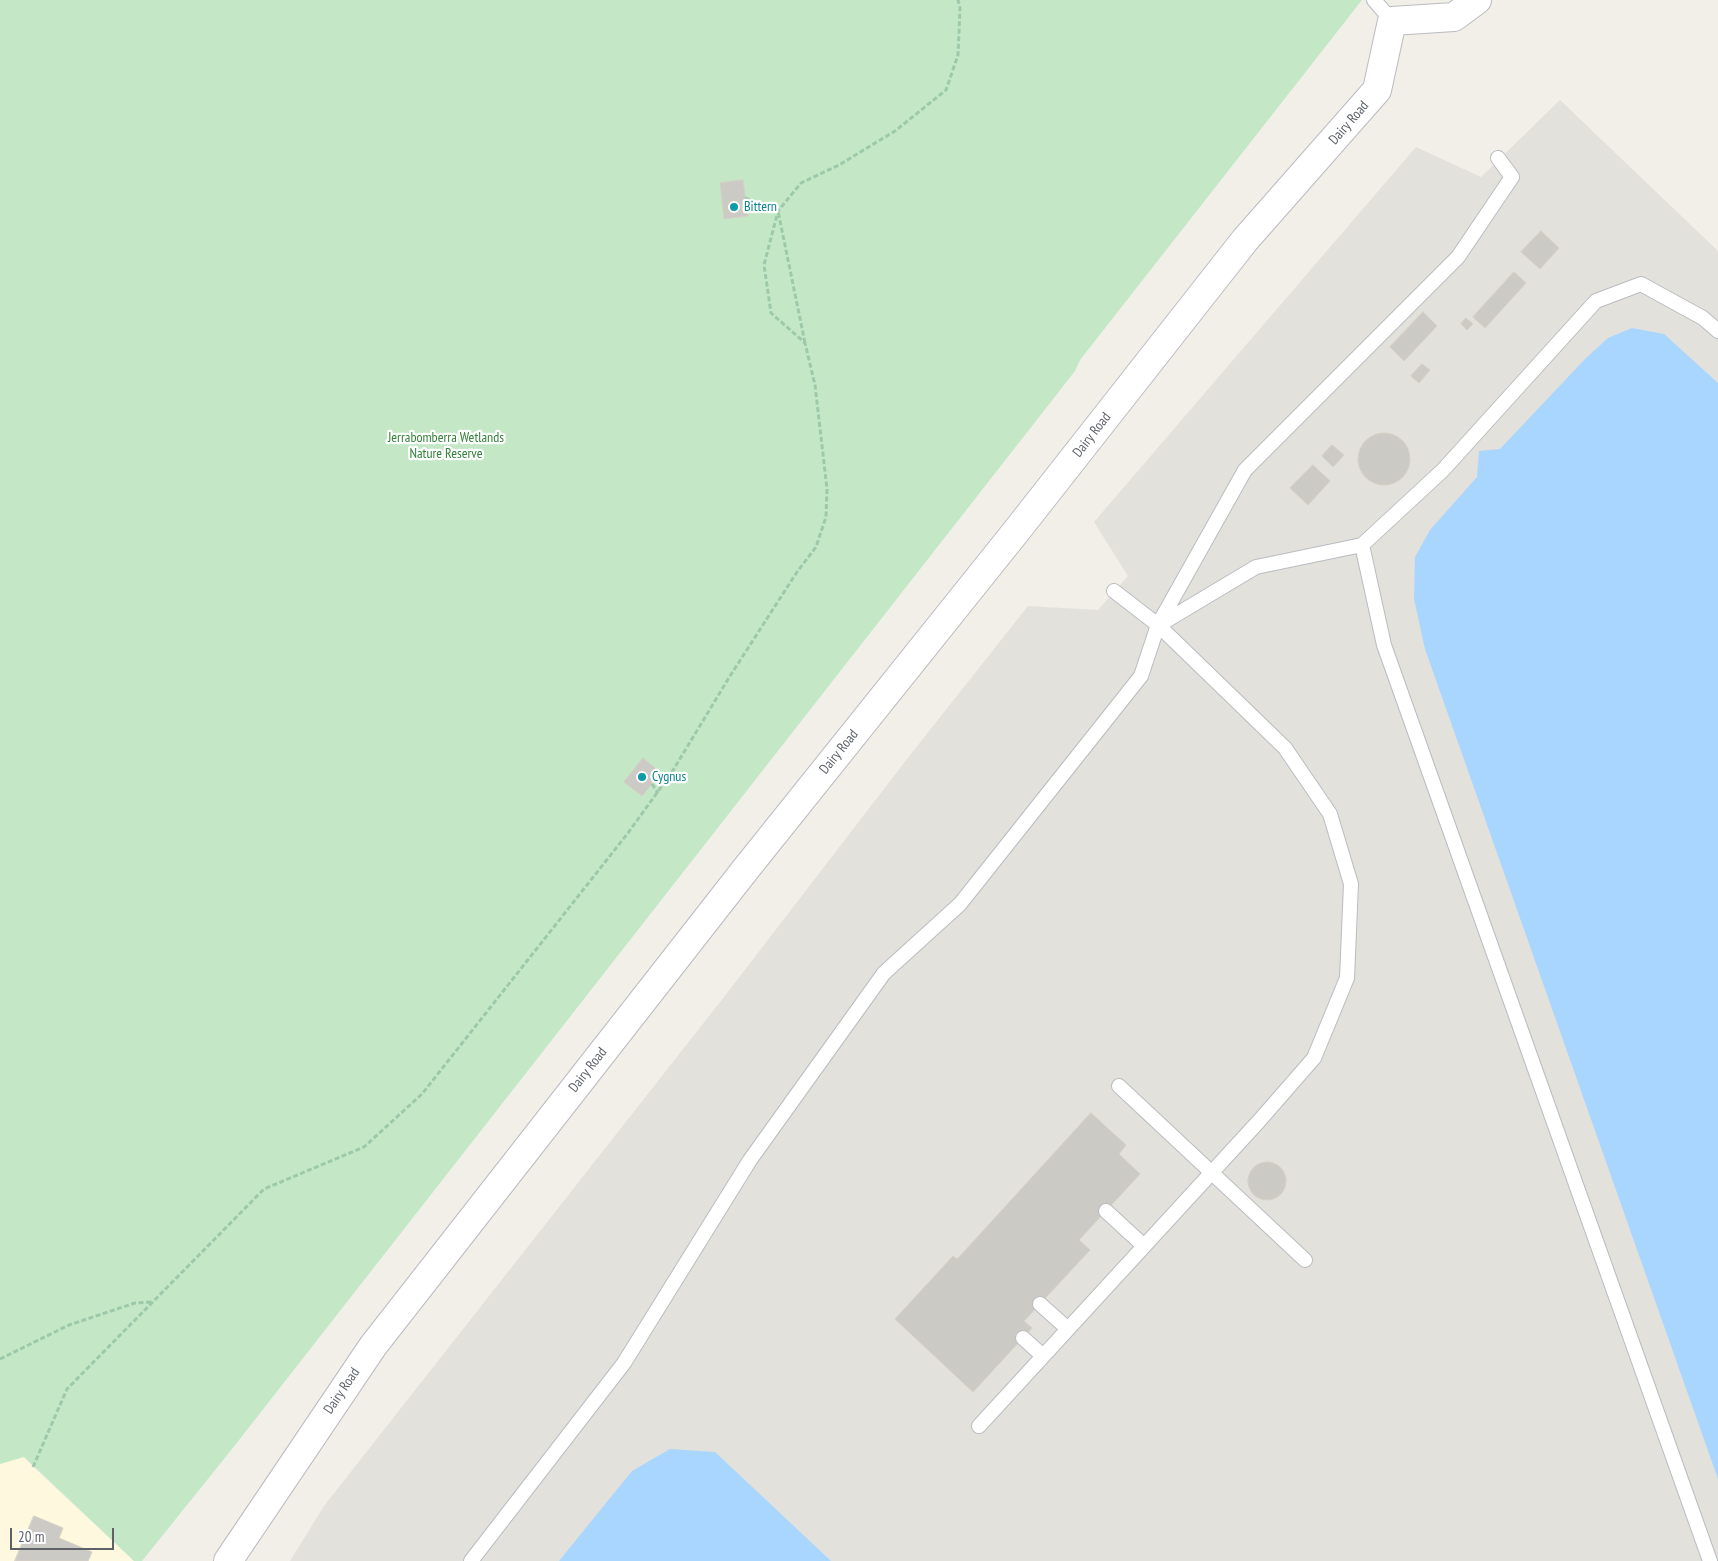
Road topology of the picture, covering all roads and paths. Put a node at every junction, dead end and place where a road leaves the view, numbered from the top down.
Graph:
1 (958, 0) edge
2 (1374, 0) edge
3 (1478, 0) edge
4 (1392, 21) junction
5 (1498, 158) dead end
6 (745, 198) dead end
7 (778, 212) junction
8 (1718, 331) edge
9 (805, 343) junction
10 (1362, 545) junction
11 (1114, 591) dead end
12 (1158, 625) junction
13 (652, 784) dead end
14 (658, 793) junction
15 (1118, 1086) dead end
16 (1212, 1172) junction
17 (1106, 1211) dead end
18 (1144, 1246) junction
19 (1305, 1260) dead end
20 (152, 1302) junction
21 (1040, 1304) dead end
22 (1068, 1329) junction
23 (1023, 1338) dead end
24 (1043, 1356) junction
25 (0, 1359) edge
26 (979, 1426) dead end
27 (33, 1467) dead end
28 (228, 1561) edge
29 (470, 1561) edge
30 (1710, 1561) edge

1 - 7 path
2 - 4 lane
3 - 4 street
4 - 28 street, Dairy Road
5 - 12 lane
6 - 7 path
7 - 9 path
7 - 9 path
8 - 10 lane
9 - 14 path
10 - 12 lane
10 - 30 lane
11 - 12 lane
12 - 16 lane
12 - 29 lane
13 - 14 path
14 - 20 path
15 - 16 lane
16 - 18 lane
16 - 19 lane
17 - 18 lane
18 - 22 lane
20 - 25 path
20 - 27 path
21 - 22 lane
22 - 24 lane
23 - 24 lane
24 - 26 lane

